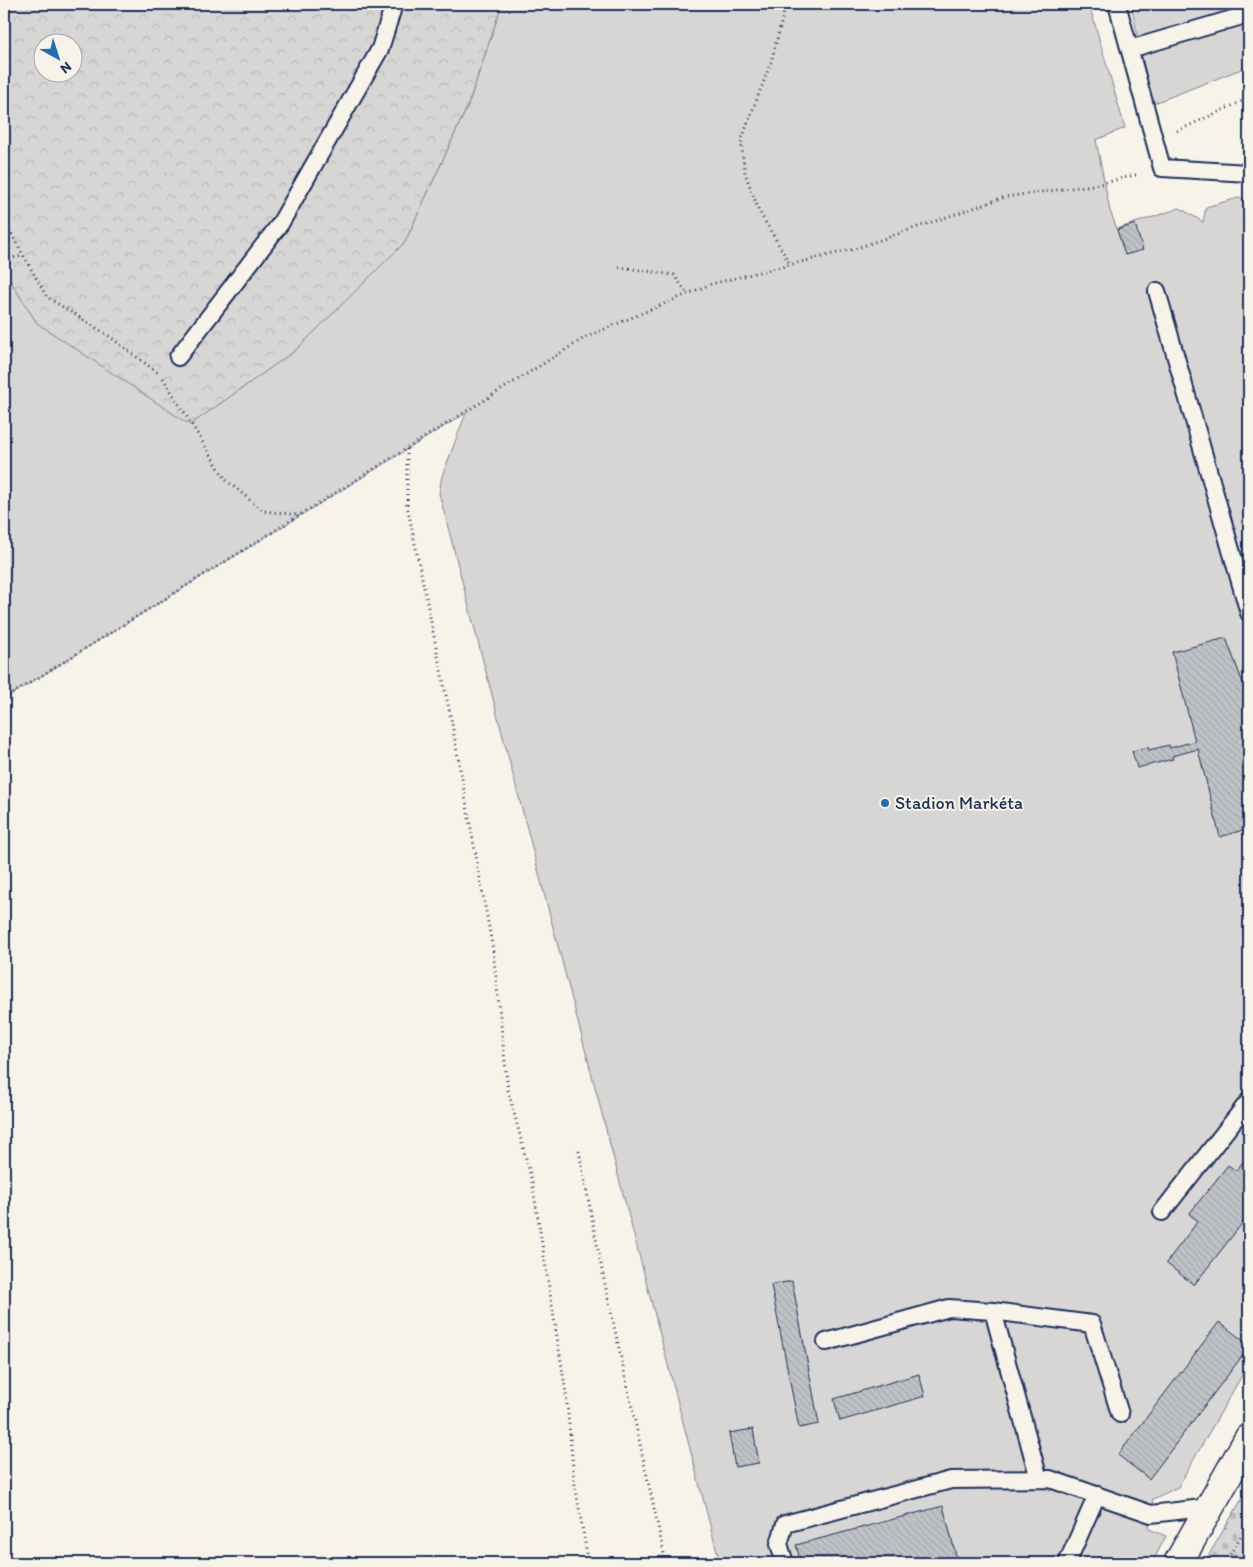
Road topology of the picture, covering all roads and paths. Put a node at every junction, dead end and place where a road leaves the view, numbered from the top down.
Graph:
1 (394, 4) edge
2 (786, 4) edge
3 (1117, 4) edge
4 (1249, 14) edge
5 (1130, 49) junction
6 (1249, 98) edge
7 (1155, 141) junction
8 (1162, 168) junction
9 (1249, 173) edge
10 (4, 221) edge
11 (23, 256) junction
12 (4, 259) edge
13 (790, 264) junction
14 (619, 267) dead end
15 (1157, 291) dead end
16 (688, 294) junction
17 (178, 357) dead end
18 (407, 449) junction
19 (301, 516) junction
20 (1249, 613) edge
21 (4, 699) edge
22 (1249, 1101) edge
23 (579, 1152) dead end
24 (1162, 1212) dead end
25 (993, 1311) junction
26 (826, 1342) dead end
27 (1120, 1414) dead end
28 (1249, 1438) edge
29 (1039, 1479) junction
30 (1097, 1496) junction
31 (1211, 1507) junction
32 (1249, 1522) edge
33 (586, 1563) edge
34 (666, 1563) edge
35 (785, 1563) edge
36 (1066, 1563) edge
37 (1178, 1563) edge
38 (1225, 1563) edge

1 - 17 lane
2 - 13 path
3 - 5 lane
4 - 5 lane
5 - 7 lane
6 - 7 path
7 - 8 lane
8 - 9 lane
8 - 13 path
10 - 11 path
11 - 12 path
11 - 19 path
13 - 16 path
14 - 16 path
15 - 20 lane
16 - 18 path
18 - 19 path
18 - 33 path
19 - 21 path
22 - 24 lane
23 - 34 path
25 - 26 lane
25 - 27 lane
25 - 29 lane
28 - 31 street
29 - 30 lane
29 - 35 lane
30 - 31 lane
30 - 36 lane
31 - 37 street
32 - 38 path

